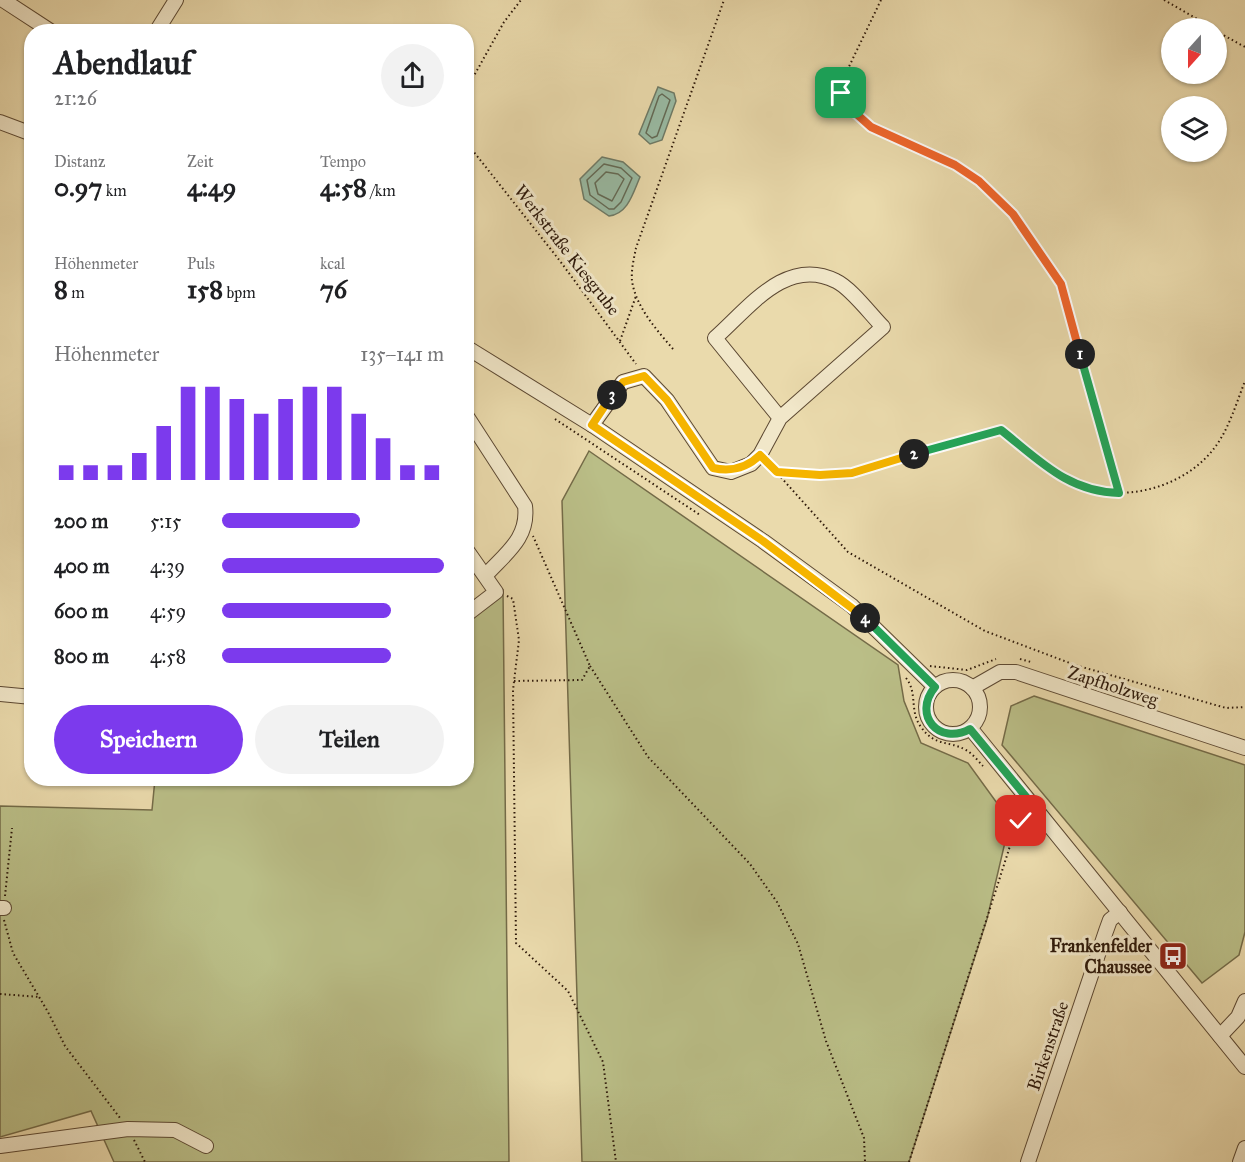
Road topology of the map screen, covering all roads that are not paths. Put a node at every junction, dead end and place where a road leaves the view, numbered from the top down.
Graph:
1 (3, 0) edge
2 (176, 0) edge
3 (40, 24) edge
4 (161, 24) edge
5 (0, 122) edge
6 (24, 131) edge
7 (474, 352) edge
8 (780, 418) junction
9 (592, 425) junction
10 (474, 427) edge
11 (474, 559) edge
12 (486, 574) junction
13 (474, 609) edge
14 (935, 687) junction
15 (972, 687) junction
16 (0, 694) edge
17 (24, 696) edge
18 (970, 729) junction
19 (1245, 748) edge
20 (1120, 912) junction
21 (1245, 1001) edge
22 (1220, 1036) junction
23 (1245, 1067) edge
24 (0, 1146) edge
25 (206, 1146) dead end
26 (1245, 1148) edge
27 (1028, 1162) edge
28 (1240, 1162) edge

1 - 3 street
2 - 4 street
5 - 6 street
7 - 9 street
8 - 8 street
8 - 9 street
9 - 14 street
10 - 12 street
11 - 12 street
12 - 13 street
14 - 15 street
14 - 18 street
15 - 18 street
15 - 19 street, Zapfholzweg
16 - 17 street
18 - 20 street
20 - 22 street
20 - 27 street, Birkenstraße
21 - 22 street
22 - 23 street
24 - 25 street
26 - 28 street

